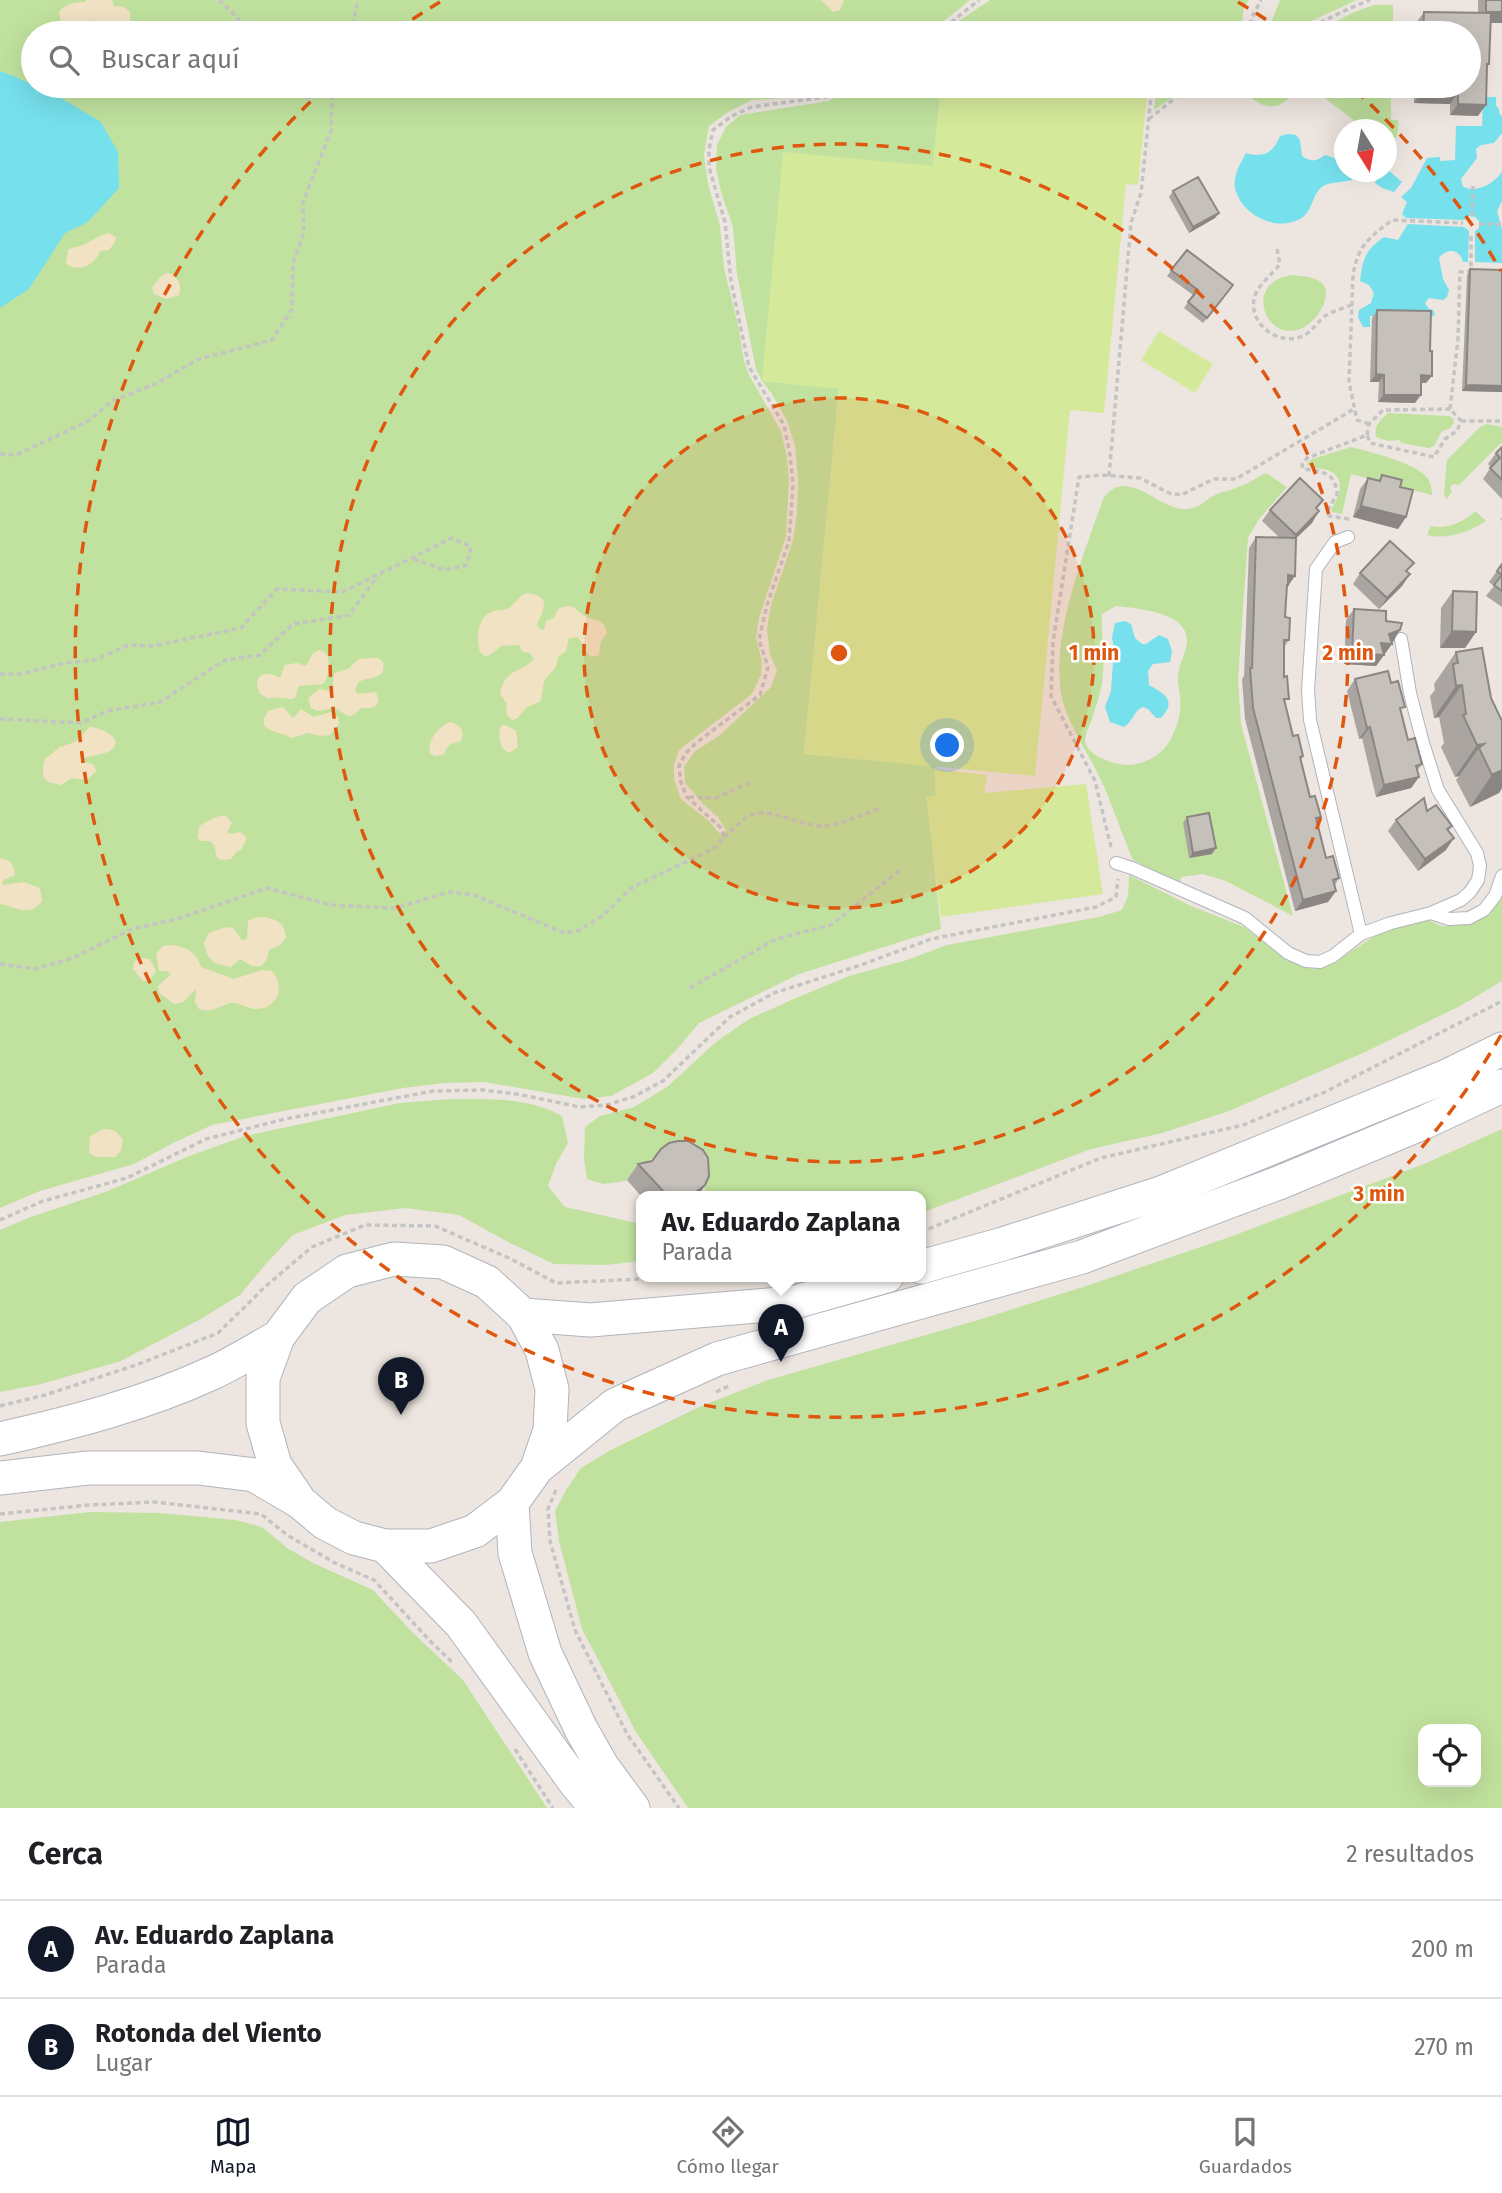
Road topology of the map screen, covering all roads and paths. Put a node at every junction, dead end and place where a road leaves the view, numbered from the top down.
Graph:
1 (219, 0) edge
2 (358, 0) edge
3 (979, 0) edge
4 (1261, 0) edge
5 (1370, 0) edge
6 (240, 21) edge
7 (354, 21) edge
8 (953, 21) edge
9 (1251, 21) edge
10 (1326, 21) edge
11 (332, 98) edge
12 (819, 98) edge
13 (1151, 98) edge
14 (1175, 98) edge
15 (1149, 119) junction
16 (1473, 186) dead end
17 (1472, 216) dead end
18 (1463, 223) dead end
19 (1479, 224) dead end
20 (1502, 224) edge
21 (1471, 236) dead end
22 (1277, 250) dead end
23 (1471, 271) junction
24 (1481, 271) edge
25 (1351, 305) junction
26 (1354, 409) junction
27 (1450, 409) junction
28 (1461, 421) junction
29 (1502, 421) edge
30 (1369, 424) junction
31 (1367, 435) junction
32 (0, 454) edge
33 (1109, 476) junction
34 (1348, 537) joint
35 (411, 558) junction
36 (377, 577) junction
37 (1401, 639) edge
38 (0, 674) edge
39 (0, 719) edge
40 (750, 783) dead end
41 (687, 797) junction
42 (880, 808) dead end
43 (724, 837) junction
44 (1116, 863) junction
45 (900, 870) dead end
46 (1502, 876) edge
47 (1432, 913) junction
48 (1361, 934) junction
49 (0, 964) edge
50 (690, 988) dead end
51 (1502, 1001) edge
52 (1502, 1049) edge
53 (1502, 1086) edge
54 (0, 1220) edge
55 (926, 1230) edge
56 (926, 1266) edge
57 (866, 1282) edge
58 (523, 1315) junction
59 (278, 1337) junction
60 (742, 1381) dead end
61 (706, 1396) dead end
62 (0, 1439) edge
63 (0, 1478) edge
64 (547, 1478) junction
65 (300, 1502) junction
66 (512, 1503) junction
67 (0, 1514) edge
68 (385, 1546) junction
69 (459, 1668) dead end
70 (510, 1742) dead end
71 (553, 1808) edge
72 (596, 1808) edge
73 (633, 1808) edge
74 (678, 1808) edge

1 - 6 path
2 - 7 path
3 - 8 path
4 - 9 path
5 - 10 path
11 - 32 path
12 - 41 path
13 - 15 path
14 - 15 path
15 - 33 path
16 - 17 path
18 - 25 path
19 - 20 path
21 - 23 path
22 - 25 path
23 - 24 path
23 - 27 path
25 - 26 path
26 - 30 path
26 - 33 path
27 - 28 path
27 - 30 path
28 - 29 path
28 - 31 path
30 - 31 path
31 - 34 path
33 - 44 path
34 - 48 lane
35 - 35 path
35 - 36 path
36 - 38 path
36 - 39 path
37 - 47 lane
40 - 41 path
41 - 43 path
42 - 43 path
43 - 49 path
44 - 48 lane
44 - 54 path
45 - 50 path
46 - 47 lane
47 - 48 lane
51 - 55 path
52 - 56 main road
53 - 64 main road
57 - 58 main road
58 - 59 main road
58 - 64 main road
59 - 62 main road
59 - 65 main road
60 - 61 path
63 - 65 main road
64 - 66 main road
64 - 74 path
65 - 68 main road
66 - 68 main road
66 - 73 main road
67 - 69 path
68 - 72 main road
70 - 71 path

